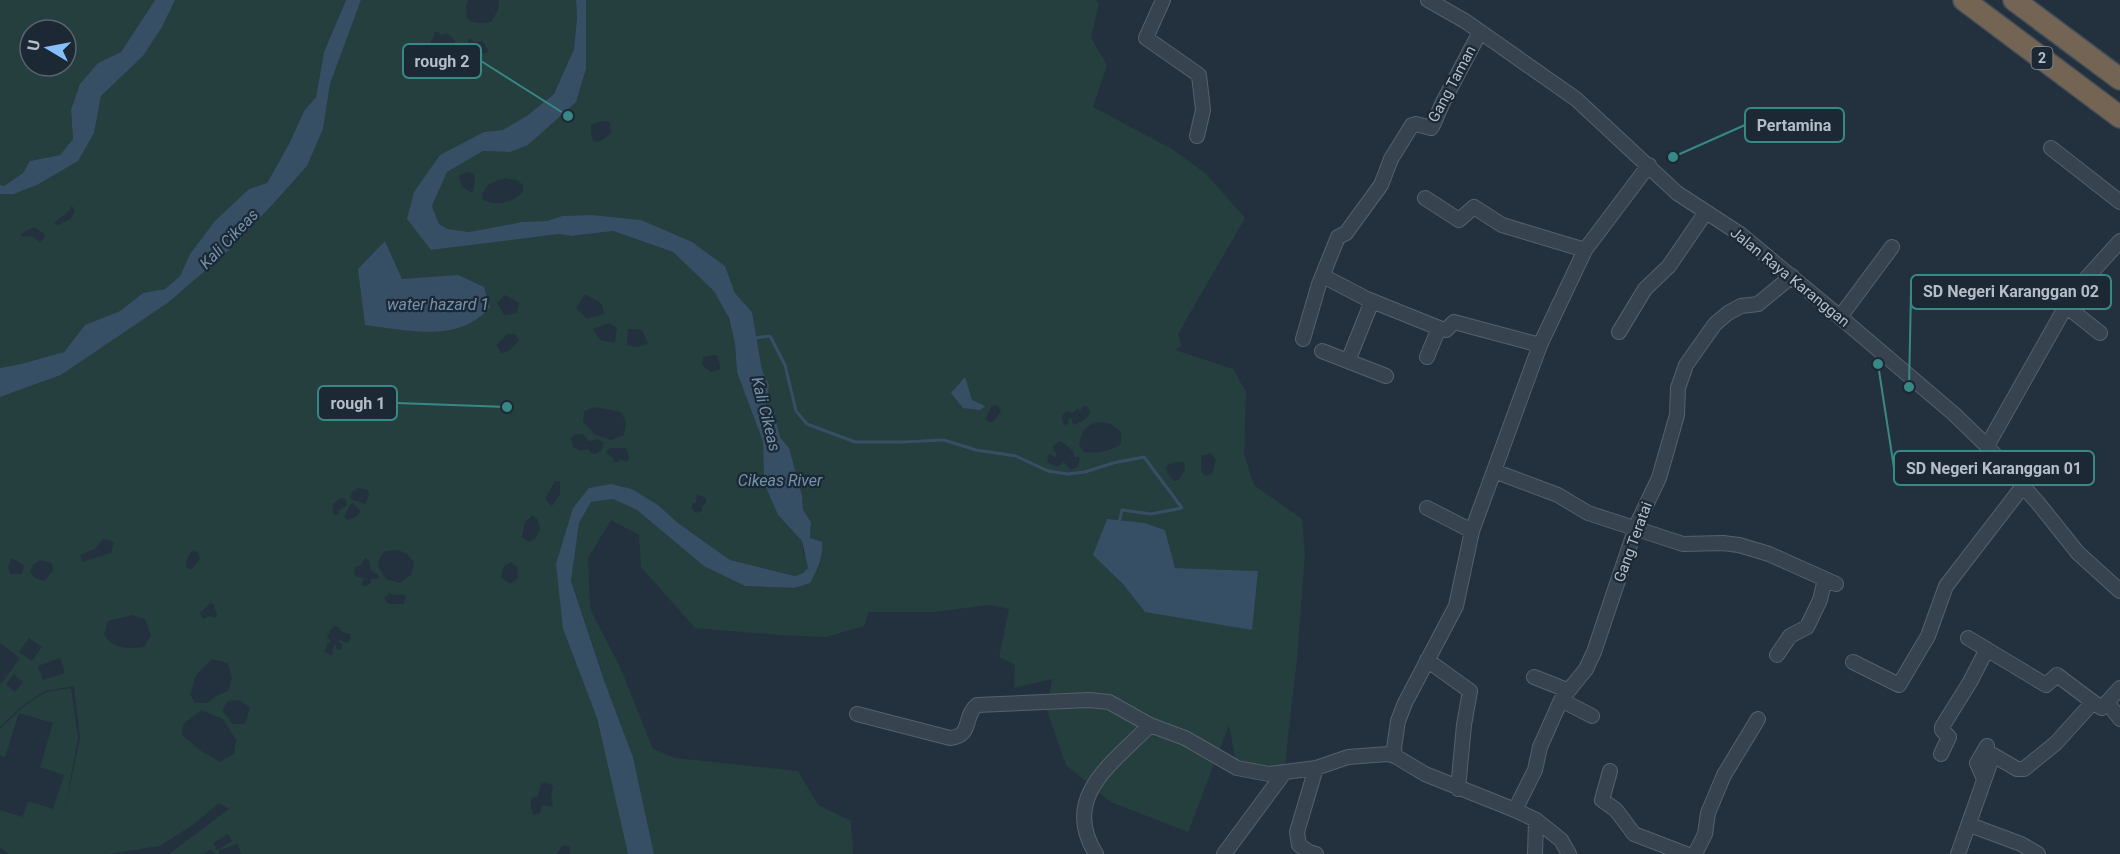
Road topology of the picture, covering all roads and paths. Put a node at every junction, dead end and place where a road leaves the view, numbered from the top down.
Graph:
1 (1163, 0) edge
2 (1428, 0) edge
3 (1964, 0) edge
4 (2014, 0) edge
5 (1449, 5) edge
6 (1480, 32) junction
7 (2120, 79) edge
8 (2120, 117) edge
9 (1197, 136) dead end
10 (2051, 148) dead end
11 (1649, 165) junction
12 (1425, 198) dead end
13 (2120, 202) edge
14 (1706, 212) junction
15 (2120, 241) edge
16 (1892, 247) dead end
17 (1586, 250) junction
18 (1323, 276) junction
19 (1792, 276) junction
20 (1372, 301) junction
21 (2066, 306) junction
22 (1840, 317) junction
23 (1439, 328) junction
24 (1619, 332) dead end
25 (2100, 333) dead end
26 (1303, 339) dead end
27 (1540, 345) junction
28 (1322, 351) dead end
29 (1426, 357) dead end
30 (1348, 361) junction
31 (1386, 376) dead end
32 (1987, 446) junction
33 (1494, 471) junction
34 (2023, 486) junction
35 (1427, 508) dead end
36 (1635, 529) junction
37 (1472, 531) junction
38 (2120, 591) edge
39 (1968, 638) dead end
40 (1987, 649) junction
41 (1777, 655) dead end
42 (1427, 660) junction
43 (1853, 662) dead end
44 (1534, 677) dead end
45 (2120, 688) edge
46 (1564, 695) junction
47 (2100, 702) junction
48 (857, 714) dead end
49 (1592, 716) dead end
50 (1758, 719) dead end
51 (2120, 719) edge
52 (1150, 725) junction
53 (1988, 746) dead end
54 (1941, 754) dead end
55 (1395, 756) junction
56 (1316, 768) junction
57 (1610, 771) dead end
58 (1284, 773) junction
59 (1984, 779) junction
60 (1458, 789) junction
61 (1515, 810) junction
62 (1536, 820) junction
63 (1970, 825) junction
64 (1096, 854) edge
65 (1224, 854) edge
66 (1316, 854) edge
67 (1535, 854) edge
68 (1569, 854) edge
69 (1686, 854) edge
70 (1695, 854) edge
71 (1958, 854) edge
72 (2038, 854) edge

1 - 9 street
2 - 5 street, Jalan Raya Karanggan
3 - 8 highway, 2
4 - 7 highway, 2
5 - 6 street, Jalan Raya Karanggan
6 - 11 street, Jalan Raya Karanggan
6 - 18 street, Gang Taman
10 - 13 street
11 - 14 street, Jalan Raya Karanggan
11 - 17 street
12 - 17 street
14 - 19 street, Jalan Raya Karanggan
14 - 24 street
15 - 21 street
16 - 22 street
17 - 27 street
18 - 20 street
18 - 26 street, Gang Taman
19 - 22 street, Jalan Raya Karanggan
19 - 36 street, Gang Teratai
20 - 23 street
20 - 30 street
21 - 25 street
21 - 32 street
22 - 32 street, Jalan Raya Karanggan
23 - 27 street
23 - 29 street
27 - 33 street
28 - 30 street
30 - 31 street
32 - 34 street, Jalan Raya Karanggan
33 - 36 street
33 - 37 street
34 - 38 street, Jalan Raya Karanggan
34 - 43 street
35 - 37 street
36 - 41 street
36 - 46 street, Gang Teratai
37 - 42 street
39 - 40 street
40 - 47 street
40 - 54 street
42 - 55 street
42 - 60 street
44 - 46 street
45 - 47 street
46 - 49 street
46 - 61 street, Gang Teratai
47 - 51 street
47 - 59 street
48 - 52 street
50 - 70 street
52 - 58 street
52 - 64 street
53 - 59 street
55 - 56 street
55 - 60 street
56 - 58 street
56 - 66 street
57 - 69 street
58 - 65 street
59 - 63 street
60 - 61 street
61 - 62 street
62 - 67 street
62 - 68 street
63 - 71 street
63 - 72 street

